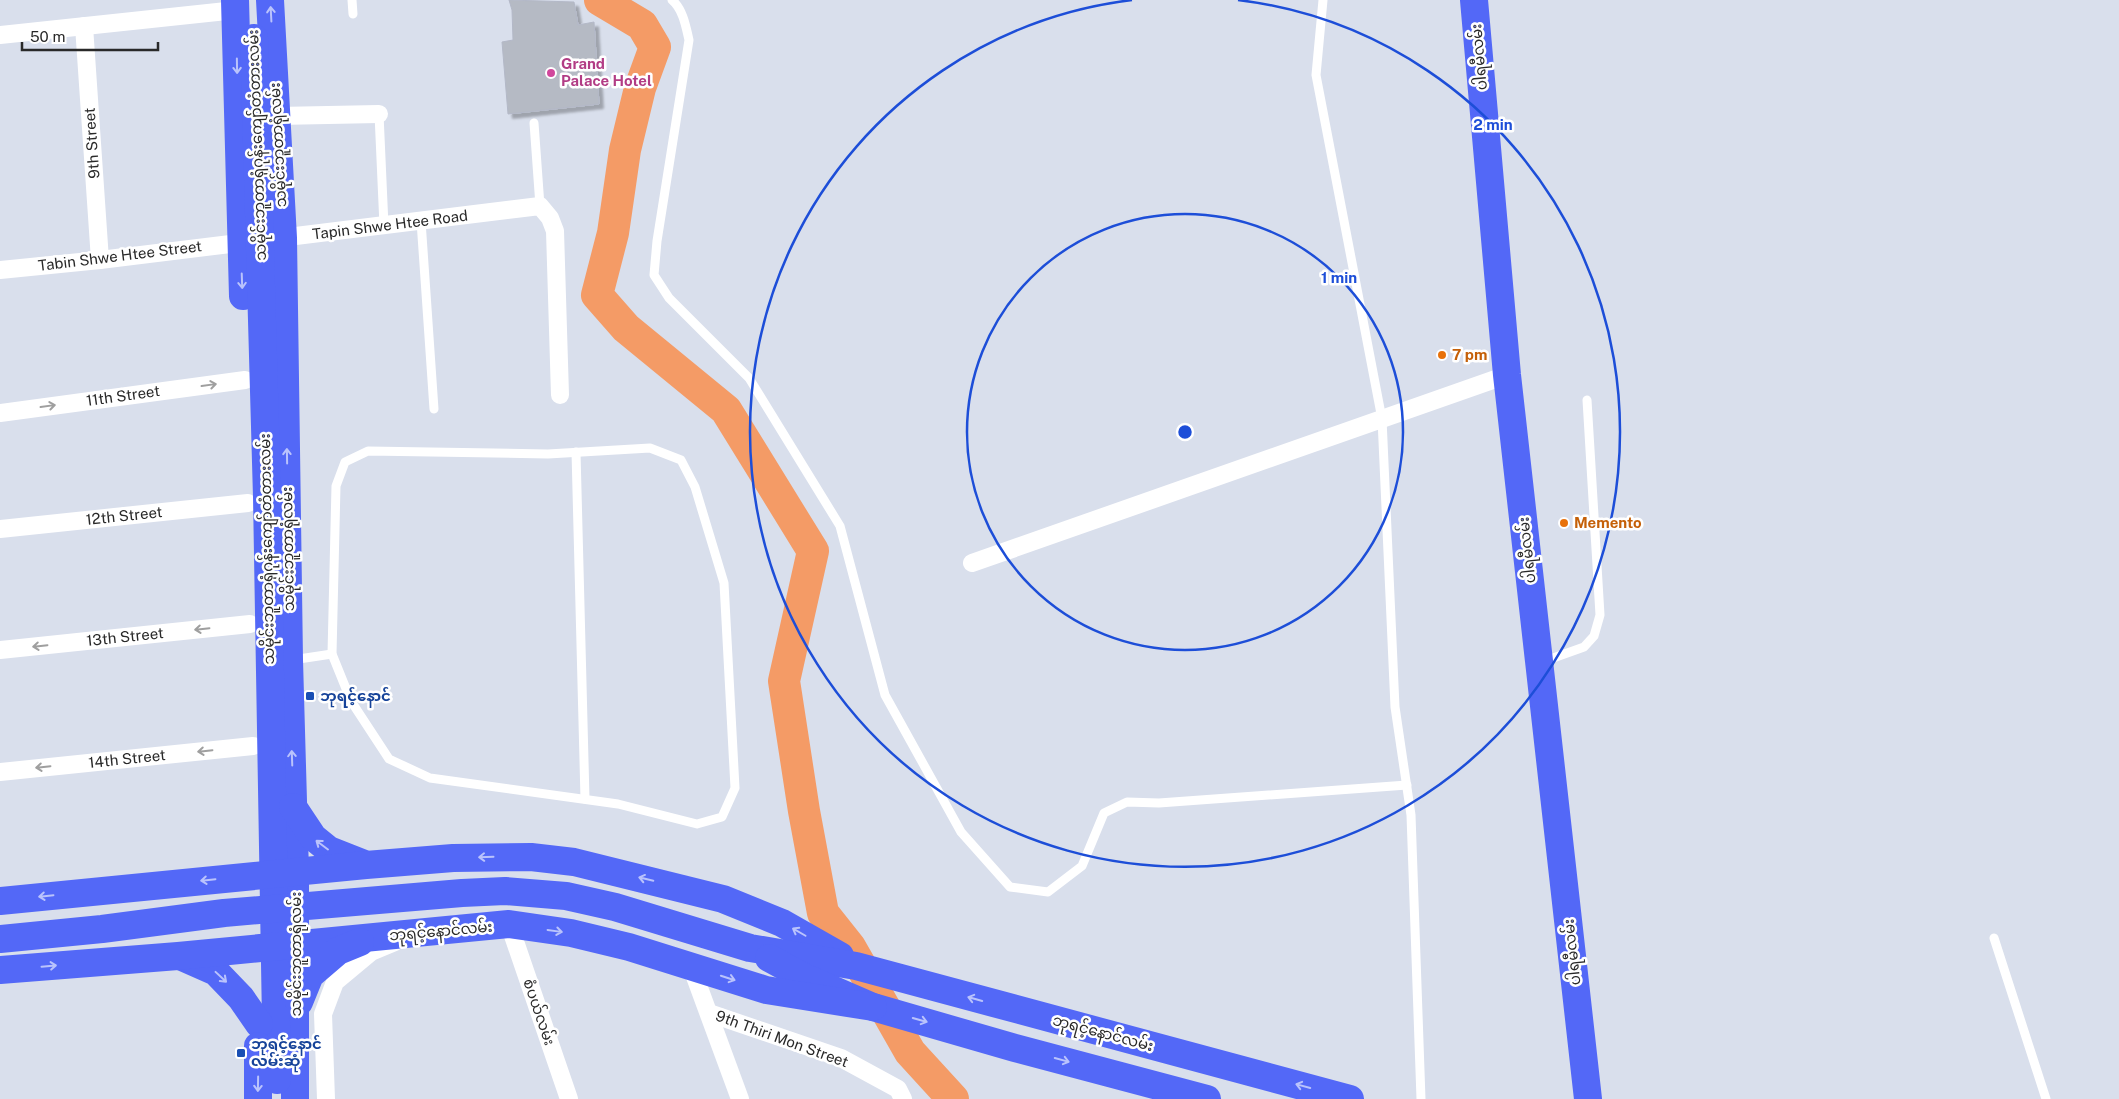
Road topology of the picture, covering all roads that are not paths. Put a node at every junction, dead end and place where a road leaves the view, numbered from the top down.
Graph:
1 (270, 0) edge
2 (352, 0) edge
3 (672, 0) edge
4 (1323, 0) edge
5 (1474, 0) edge
6 (241, 3) edge
7 (353, 14) dead end
8 (84, 26) junction
9 (0, 36) edge
10 (378, 114) joint
11 (277, 116) junction
12 (534, 123) dead end
13 (540, 206) junction
14 (421, 221) junction
15 (384, 226) junction
16 (283, 238) junction
17 (241, 242) junction
18 (100, 260) junction
19 (0, 270) edge
20 (1507, 375) junction
21 (245, 380) junction
22 (560, 395) dead end
23 (1587, 400) dead end
24 (434, 409) dead end
25 (0, 412) edge
26 (1382, 419) junction
27 (576, 452) junction
28 (248, 510) junction
29 (288, 514) junction
30 (0, 529) edge
31 (972, 563) dead end
32 (250, 624) junction
33 (0, 650) edge
34 (332, 654) junction
35 (289, 660) junction
36 (1539, 663) junction
37 (253, 746) junction
38 (0, 772) edge
39 (1407, 785) junction
40 (585, 799) junction
41 (293, 807) junction
42 (366, 865) junction
43 (296, 872) junction
44 (256, 875) junction
45 (0, 901) edge
46 (509, 924) junction
47 (419, 932) junction
48 (373, 937) junction
49 (1994, 938) dead end
50 (0, 939) edge
51 (296, 943) junction
52 (258, 948) junction
53 (750, 948) junction
54 (178, 956) junction
55 (691, 966) junction
56 (856, 966) junction
57 (0, 970) edge
58 (873, 1007) junction
59 (297, 1008) junction
60 (709, 1013) junction
61 (259, 1024) junction
62 (258, 1099) edge
63 (277, 1099) edge
64 (295, 1099) edge
65 (326, 1099) edge
66 (569, 1099) edge
67 (740, 1099) edge
68 (903, 1099) edge
69 (1207, 1099) edge
70 (1350, 1099) edge
71 (1421, 1099) edge
72 (1588, 1099) edge
73 (2046, 1099) edge

11 -> 1 main road, သမိုင်းဘူတာရုံလမ်း
2 - 7 lane
3 - 39 lane
4 - 26 lane
5 - 20 main road, ပါရမီလမ်း
6 - 8 street
6 -> 17 main road
6 - 63 main road, သမိုင်းဘူတာရုံဂုန်းကျော်တံတားလမ်း
8 - 9 street
8 - 18 street, 9th Street
10 - 11 street
10 - 15 lane
11 - 16 main road, သမိုင်းဘူတာရုံလမ်း
12 - 13 lane
13 - 14 street, Tapin Shwe Htee Road
13 - 22 street
14 - 15 street, Tapin Shwe Htee Road
14 - 24 lane
15 - 16 street, Tapin Shwe Htee Road
16 - 17 street, Tapin Shwe Htee Road
29 -> 16 main road, သမိုင်းဘူတာရုံလမ်း
17 - 18 street, Tabin Shwe Htee Street
17 -> 21 main road
18 - 19 street, Tabin Shwe Htee Street
20 - 26 street
20 - 36 main road, ပါရမီလမ်း
25 -> 21 street, 11th Street
21 - 28 main road
23 - 36 lane
26 - 31 street
26 - 39 lane
27 - 34 lane
27 - 40 lane
27 - 40 lane
28 - 29 main road
28 - 30 street, 12th Street
28 - 32 main road
29 - 35 main road, သမိုင်းဘူတာရုံလမ်း
32 -> 33 street, 13th Street
32 - 37 main road
34 - 35 lane
34 - 40 lane
41 -> 35 main road, သမိုင်းဘူတာရုံလမ်း
36 - 72 main road, ပါရမီလမ်း
37 -> 38 street, 14th Street
37 - 44 main road
39 - 71 lane
42 -> 41 main road
41 - 43 main road, သမိုင်းဘူတာရုံလမ်း
42 - 43 main road, ဘုရင့်နောင်လမ်း
56 -> 42 main road, ဘုရင့်နောင်လမ်း
43 - 44 main road, ဘုရင့်နောင်လမ်း
43 - 51 main road, သမိုင်းဘူတာရုံလမ်း
44 -> 45 main road, ဘုရင့်နောင်လမ်း
44 - 52 main road
46 - 47 main road, ဘုရင့်နောင်လမ်း
46 -> 55 main road, ဘုရင့်နောင်လမ်း
46 - 66 street, စံပယ်လမ်း
47 - 48 main road, ဘုရင့်နောင်လမ်း
47 - 65 street
48 - 51 main road, ဘုရင့်နောင်လမ်း
48 - 59 main road
49 - 73 lane
50 - 53 main road, ဘုရင့်နောင်လမ်း
51 - 52 main road, ဘုရင့်နောင်လမ်း
51 - 59 main road, သမိုင်းဘူတာရုံလမ်း
52 - 54 main road, ဘုရင့်နောင်လမ်း
52 - 61 main road
53 - 56 main road, ဘုရင့်နောင်လမ်း
53 - 58 main road, ဘုရင့်နောင်လမ်း
57 -> 54 main road, ဘုရင့်နောင်လမ်း
54 -> 61 main road
55 -> 58 main road, ဘုရင့်နောင်လမ်း
55 - 60 street
70 -> 56 main road, ဘုရင့်နောင်လမ်း
58 -> 69 main road, ဘုရင့်နောင်လမ်း
59 - 64 main road, သမိုင်းဘူတာရုံလမ်း
60 - 67 street
60 - 68 street, 9th Thiri Mon Street
61 -> 62 main road

